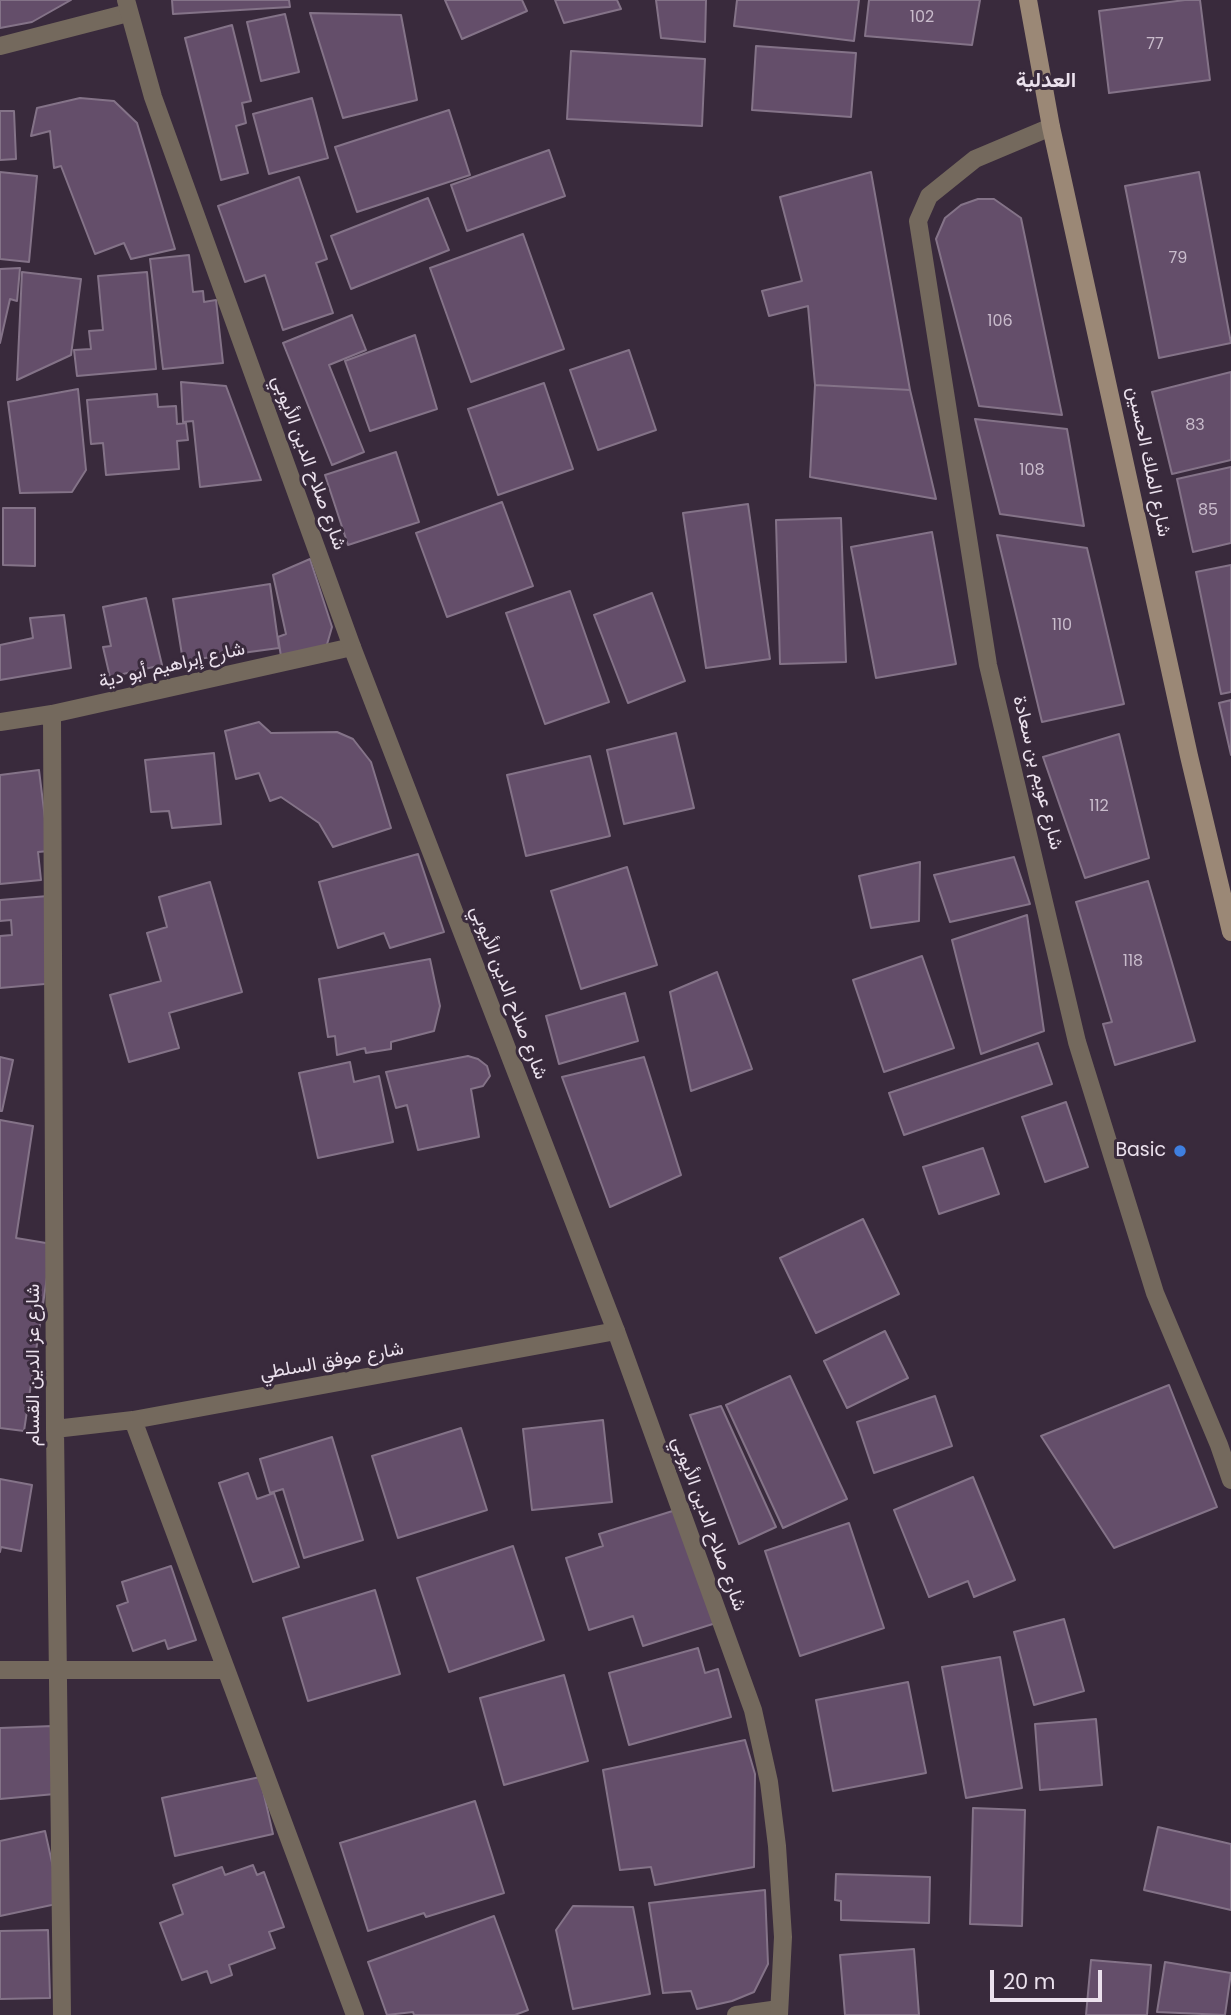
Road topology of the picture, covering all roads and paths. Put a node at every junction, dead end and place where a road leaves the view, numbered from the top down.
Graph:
1 (1028, 0) edge
2 (127, 7) edge
3 (0, 46) edge
4 (1051, 127) junction
5 (352, 647) junction
6 (52, 714) junction
7 (0, 722) edge
8 (1231, 932) edge
9 (617, 1331) junction
10 (133, 1420) junction
11 (55, 1429) junction
12 (1231, 1480) edge
13 (60, 1669) junction
14 (225, 1670) junction
15 (0, 1671) edge
16 (779, 2012) edge
17 (62, 2015) edge
18 (355, 2015) edge
19 (736, 2015) edge

1 - 4 main road, شارع الملك الحسين
2 - 3 street
2 - 5 street, شارع صلاح الدين الأيوبي
4 - 8 main road, شارع الملك الحسين
4 - 12 street, شارع عويم بن سعادة
5 - 6 street, شارع إبراهيم أبو دية
5 - 9 street, شارع صلاح الدين الأيوبي
6 - 7 street, شارع إبراهيم أبو دية
6 - 11 street, شارع عز الدين القسام
9 - 10 street, شارع موفق السلطي
9 - 16 street, شارع صلاح الدين الأيوبي
10 - 11 street, شارع موفق السلطي
10 - 14 street
11 - 13 street, شارع عز الدين القسام
13 - 14 street
13 - 15 street
13 - 17 street, شارع عز الدين القسام
14 - 18 street
16 - 19 street

